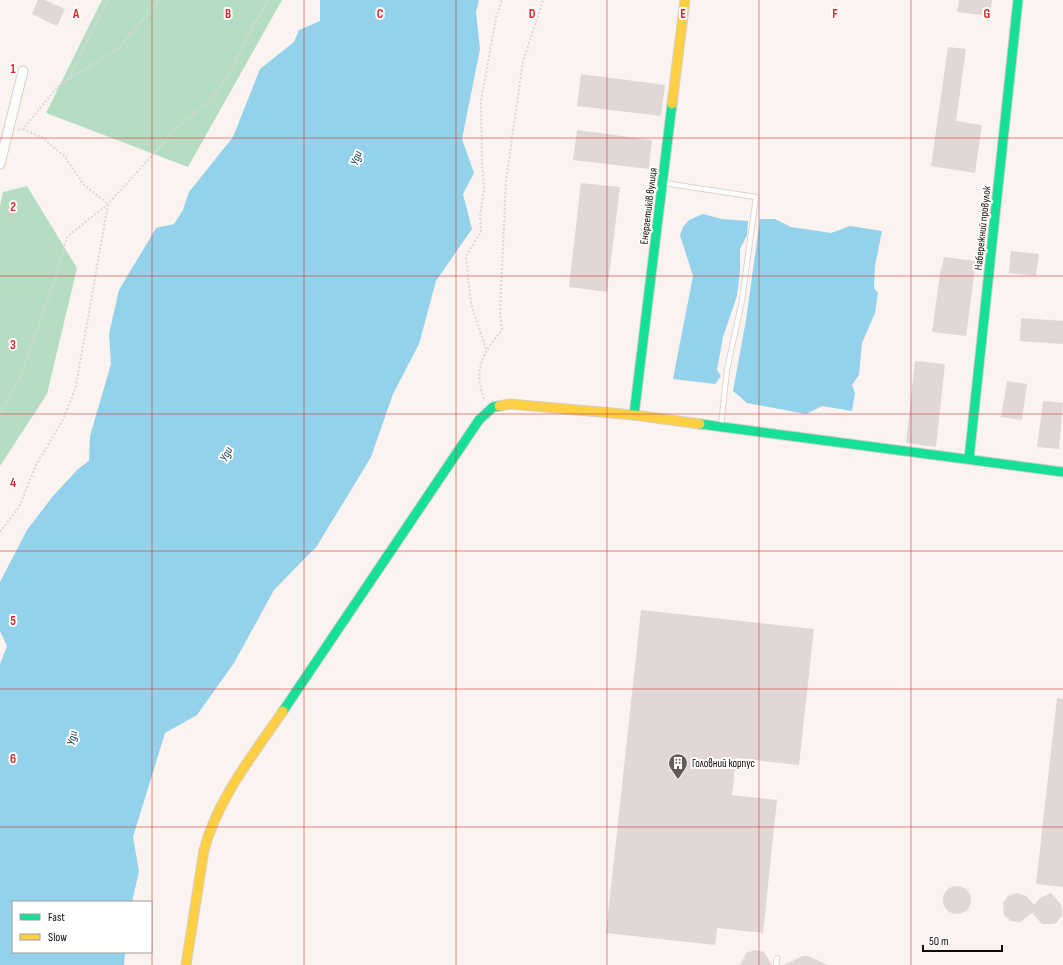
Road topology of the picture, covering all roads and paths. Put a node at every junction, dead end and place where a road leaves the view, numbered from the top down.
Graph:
1 (108, 0) edge
2 (160, 0) edge
3 (269, 0) edge
4 (502, 0) edge
5 (543, 0) edge
6 (685, 0) edge
7 (1018, 0) edge
8 (23, 71) dead end
9 (68, 79) junction
10 (23, 129) junction
11 (8, 133) junction
12 (0, 164) edge
13 (664, 183) junction
14 (108, 204) junction
15 (486, 349) junction
16 (488, 412) junction
17 (0, 413) edge
18 (634, 415) junction
19 (721, 428) junction
20 (969, 459) junction
21 (1063, 472) edge
22 (0, 532) edge
23 (777, 958) dead end
24 (186, 965) edge
25 (776, 965) edge

1 - 9 path
2 - 9 path
3 - 14 path
4 - 15 path
5 - 15 path
6 - 13 street, Енергетиків вулиця
7 - 20 street, Набережний провулок
8 - 11 street
9 - 10 path
10 - 11 path
10 - 14 path
11 - 12 street
13 - 18 street, Енергетиків вулиця
13 - 19 lane
14 - 17 path
14 - 22 path
15 - 16 path
16 - 18 street
16 - 24 street
18 - 19 street
19 - 20 street
20 - 21 street
23 - 25 lane

